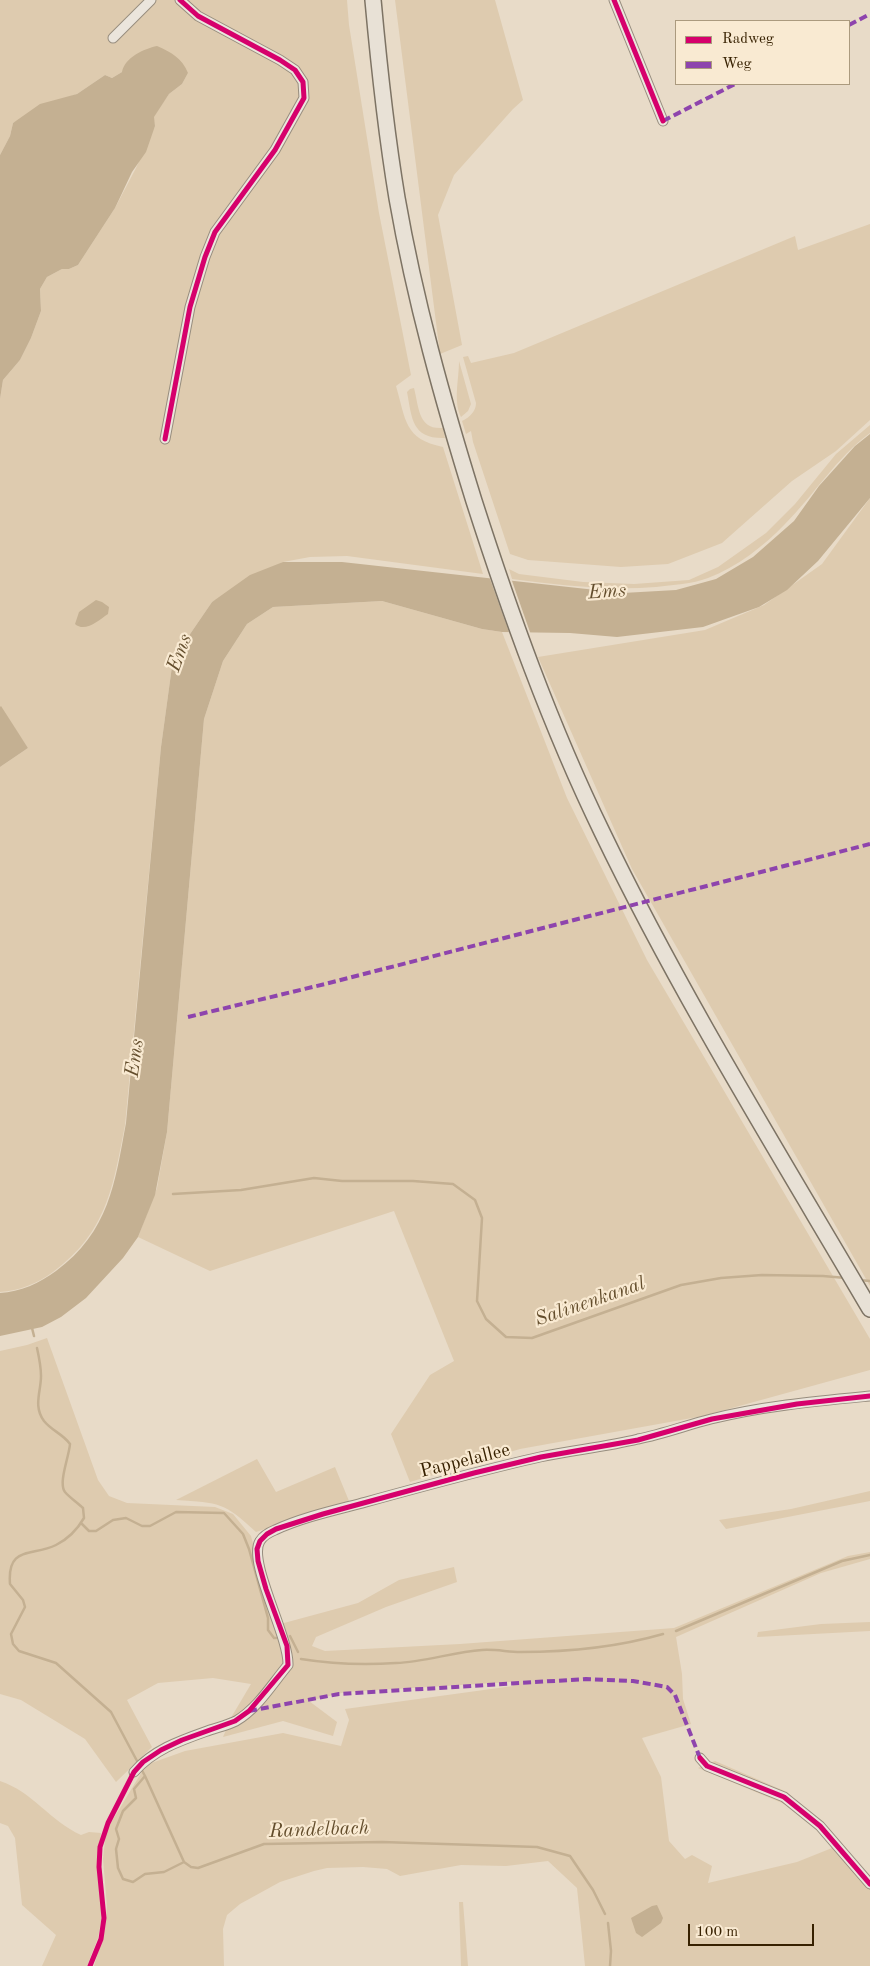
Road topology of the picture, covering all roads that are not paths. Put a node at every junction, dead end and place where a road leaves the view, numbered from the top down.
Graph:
1 (152, 0) edge
2 (180, 0) edge
3 (373, 0) edge
4 (614, 0) edge
5 (113, 38) dead end
6 (663, 121) dead end
7 (165, 439) dead end
8 (870, 1309) edge
9 (870, 1396) edge
10 (700, 1758) dead end
11 (134, 1772) dead end
12 (870, 1884) edge

1 - 5 street
2 - 7 street
3 - 8 main road
4 - 6 street
9 - 11 street, Pappelallee
10 - 12 street

